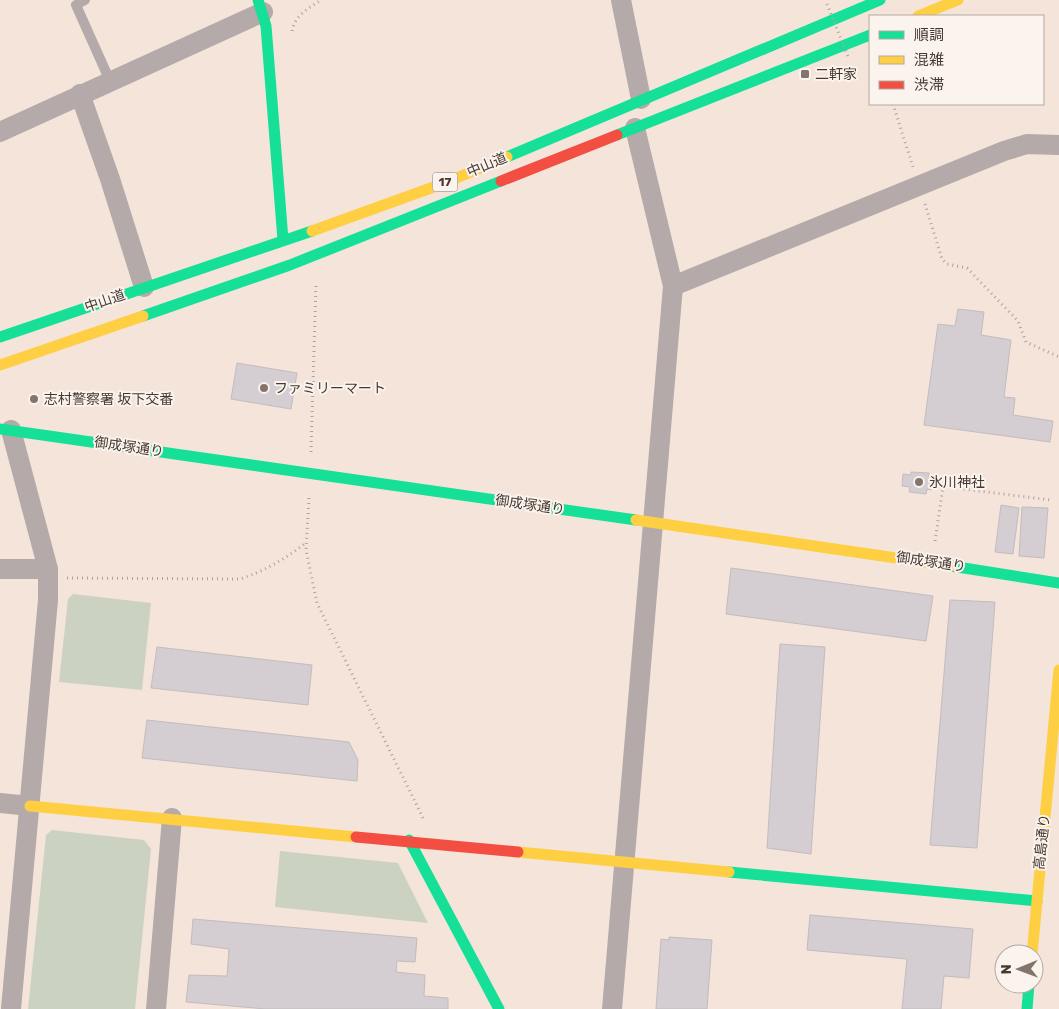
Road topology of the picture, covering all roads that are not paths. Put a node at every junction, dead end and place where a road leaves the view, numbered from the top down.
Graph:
1 (85, 0) edge
2 (621, 0) edge
3 (880, 0) edge
4 (958, 0) edge
5 (261, 6) edge
6 (920, 15) edge
7 (869, 35) edge
8 (110, 81) junction
9 (80, 94) junction
10 (641, 100) junction
11 (635, 128) junction
12 (0, 132) edge
13 (1059, 145) edge
14 (283, 240) junction
15 (673, 286) junction
16 (144, 288) junction
17 (0, 337) edge
18 (0, 365) edge
19 (5, 430) edge
20 (654, 522) junction
21 (0, 569) edge
22 (48, 573) junction
23 (1059, 583) edge
24 (1059, 670) edge
25 (0, 803) edge
26 (30, 806) junction
27 (172, 818) junction
28 (409, 840) junction
29 (625, 862) junction
30 (1037, 901) junction
31 (1033, 944) edge
32 (1028, 994) edge
33 (11, 1009) edge
34 (156, 1009) edge
35 (499, 1009) edge
36 (612, 1009) edge
37 (1027, 1009) edge

1 - 8 lane
2 - 10 street
3 - 10 main road, 中山道 / 17
4 - 6 main road
5 - 8 street
5 - 14 main road
7 - 11 main road, 中山道 / 17
8 - 9 street
9 - 12 street
9 - 16 street
10 - 14 main road, 中山道 / 17
11 - 15 street
11 - 18 main road, 中山道 / 17
13 - 15 street
14 - 16 main road, 中山道 / 17
15 - 20 street
16 - 17 main road, 中山道 / 17
19 - 20 main road, 御成塚通り
19 - 22 street
20 - 23 main road, 御成塚通り
20 - 29 street
21 - 22 street
22 - 26 street
24 - 30 main road, 高島通り
25 - 26 street
26 - 27 main road
26 - 33 street
27 - 28 main road
27 - 34 street
28 - 29 main road
28 - 35 main road
29 - 30 main road
29 - 36 street
30 - 31 main road, 高島通り
32 - 37 main road

